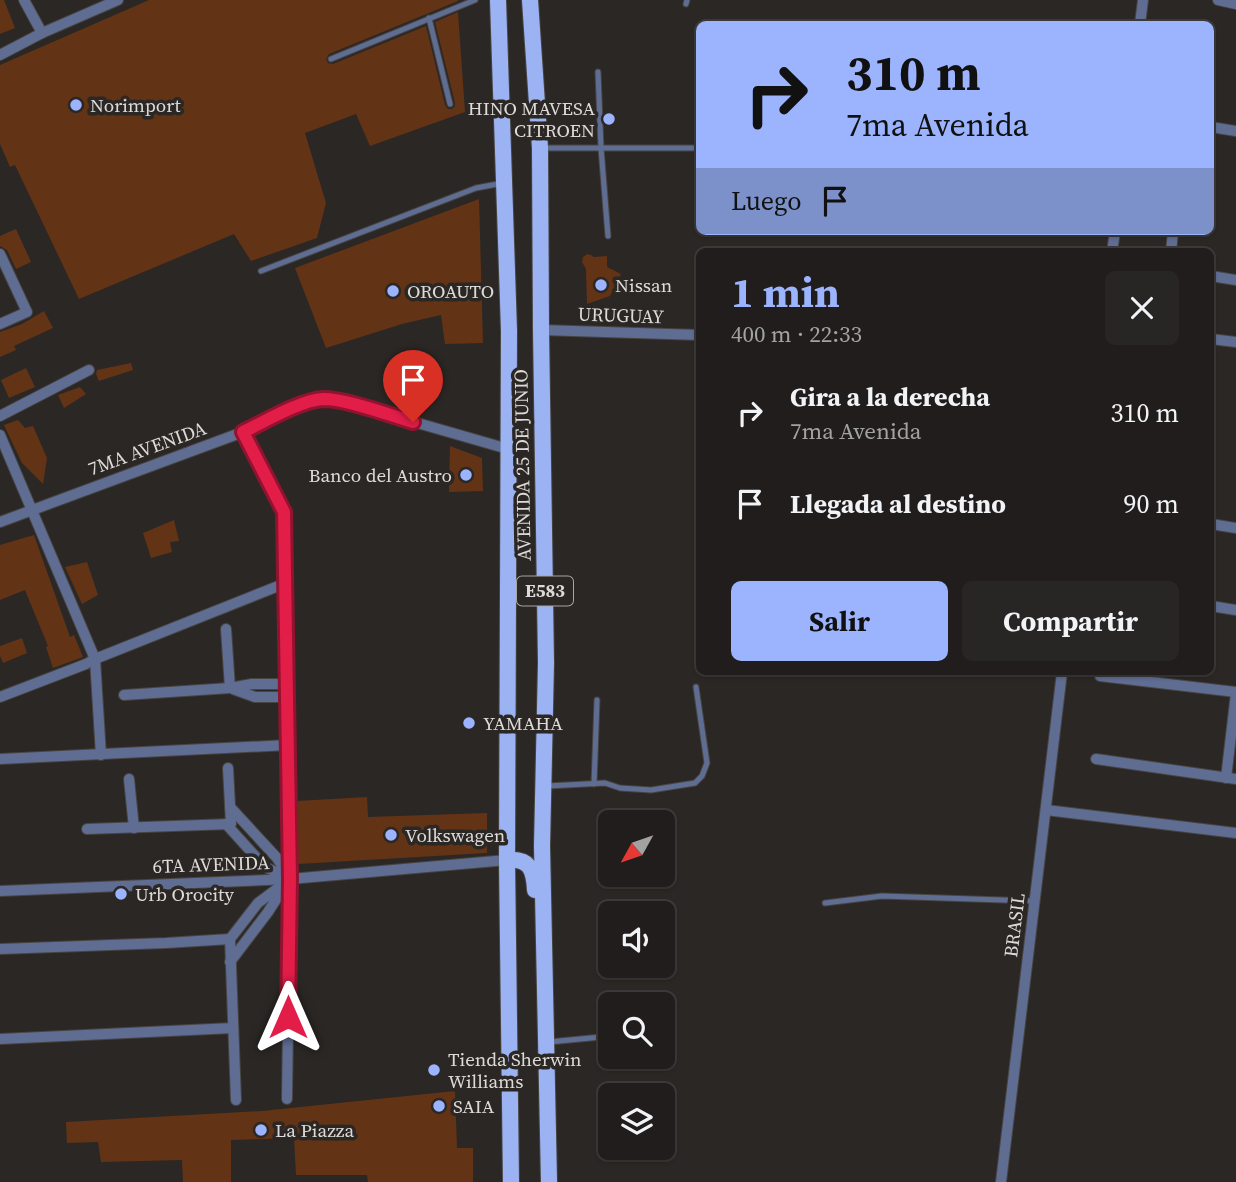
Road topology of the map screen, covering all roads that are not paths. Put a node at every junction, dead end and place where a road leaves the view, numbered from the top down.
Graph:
1 (24, 0) edge
2 (118, 0) edge
3 (475, 0) edge
4 (498, 0) edge
5 (530, 0) edge
6 (1143, 0) edge
7 (1218, 0) edge
8 (1236, 4) edge
9 (429, 18) junction
10 (1140, 21) edge
11 (42, 33) junction
12 (0, 55) edge
13 (331, 59) dead end
14 (598, 72) dead end
15 (450, 104) dead end
16 (1214, 127) edge
17 (1236, 131) edge
18 (540, 148) junction
19 (601, 148) junction
20 (696, 148) edge
21 (503, 183) junction
22 (608, 236) dead end
23 (0, 254) edge
24 (261, 271) dead end
25 (1214, 276) edge
26 (1236, 280) edge
27 (0, 324) edge
28 (541, 330) junction
29 (696, 335) edge
30 (1214, 339) edge
31 (1236, 342) edge
32 (89, 370) dead end
33 (0, 416) edge
34 (243, 432) junction
35 (0, 435) edge
36 (508, 449) junction
37 (33, 509) junction
38 (0, 522) edge
39 (1214, 524) edge
40 (1236, 528) edge
41 (286, 583) junction
42 (1214, 606) edge
43 (1236, 610) edge
44 (226, 629) dead end
45 (95, 659) junction
46 (1062, 675) edge
47 (1100, 676) dead end
48 (696, 687) dead end
49 (230, 688) junction
50 (287, 690) junction
51 (1236, 692) edge
52 (124, 695) dead end
53 (0, 697) edge
54 (597, 700) dead end
55 (288, 745) junction
56 (101, 755) junction
57 (0, 759) edge
58 (1097, 759) dead end
59 (229, 768) dead end
60 (1231, 778) edge
61 (130, 779) dead end
62 (594, 783) junction
63 (544, 787) junction
64 (230, 807) junction
65 (1046, 810) junction
66 (226, 824) junction
67 (134, 828) junction
68 (88, 829) dead end
69 (1236, 833) edge
70 (507, 860) junction
71 (290, 879) junction
72 (0, 891) edge
73 (1035, 901) junction
74 (825, 903) dead end
75 (230, 939) junction
76 (0, 949) edge
77 (230, 962) junction
78 (545, 979) junction
79 (233, 1028) junction
80 (598, 1037) edge
81 (0, 1039) edge
82 (546, 1042) junction
83 (287, 1099) dead end
84 (236, 1100) dead end
85 (511, 1182) edge
86 (548, 1182) edge
87 (1002, 1182) edge

1 - 11 street
2 - 11 street
3 - 9 lane
4 - 21 main road, AVENIDA 25 DE JUNIO / E583
5 - 18 main road, AVENIDA 25 DE JUNIO / E583
6 - 10 street
7 - 8 street
9 - 13 lane
9 - 15 lane
11 - 12 street
14 - 19 lane
16 - 17 street
18 - 19 lane
18 - 28 main road, AVENIDA 25 DE JUNIO / E583
19 - 20 lane
19 - 22 lane
21 - 24 lane
21 - 36 main road, AVENIDA 25 DE JUNIO / E583
23 - 27 street
25 - 26 street
28 - 29 street, URUGUAY
28 - 63 main road, AVENIDA 25 DE JUNIO / E583
30 - 31 street
32 - 33 street
34 - 36 street, 7MA AVENIDA
34 - 37 street, 7MA AVENIDA
34 - 41 street
35 - 37 street
36 - 70 main road, AVENIDA 25 DE JUNIO / E583
37 - 38 street, 7MA AVENIDA
37 - 45 street
39 - 40 street
41 - 45 street
41 - 50 street
42 - 43 street
44 - 49 street
45 - 53 street
45 - 56 street
46 - 65 street, BRASIL
47 - 51 street
48 - 62 lane
49 - 50 street
49 - 52 street
50 - 55 street
51 - 60 street
54 - 62 lane
55 - 56 street
55 - 71 street
56 - 57 street
58 - 60 street
59 - 64 street
61 - 67 street
62 - 63 lane
63 - 78 main road, AVENIDA 25 DE JUNIO / E583
64 - 66 street
64 - 71 street
65 - 69 street
65 - 73 street, BRASIL
66 - 67 street
66 - 71 street
67 - 68 street
70 - 71 street, 6TA AVENIDA
70 - 78 main road
70 - 85 main road, AVENIDA 25 DE JUNIO / E583
71 - 72 street, 6TA AVENIDA
71 - 75 street
71 - 77 street
71 - 83 street
73 - 74 lane
73 - 87 street, BRASIL
75 - 76 street
75 - 77 street
77 - 79 street
78 - 82 main road, AVENIDA 25 DE JUNIO / E583
79 - 81 street
79 - 84 street
80 - 82 lane
82 - 86 main road, AVENIDA 25 DE JUNIO / E583

